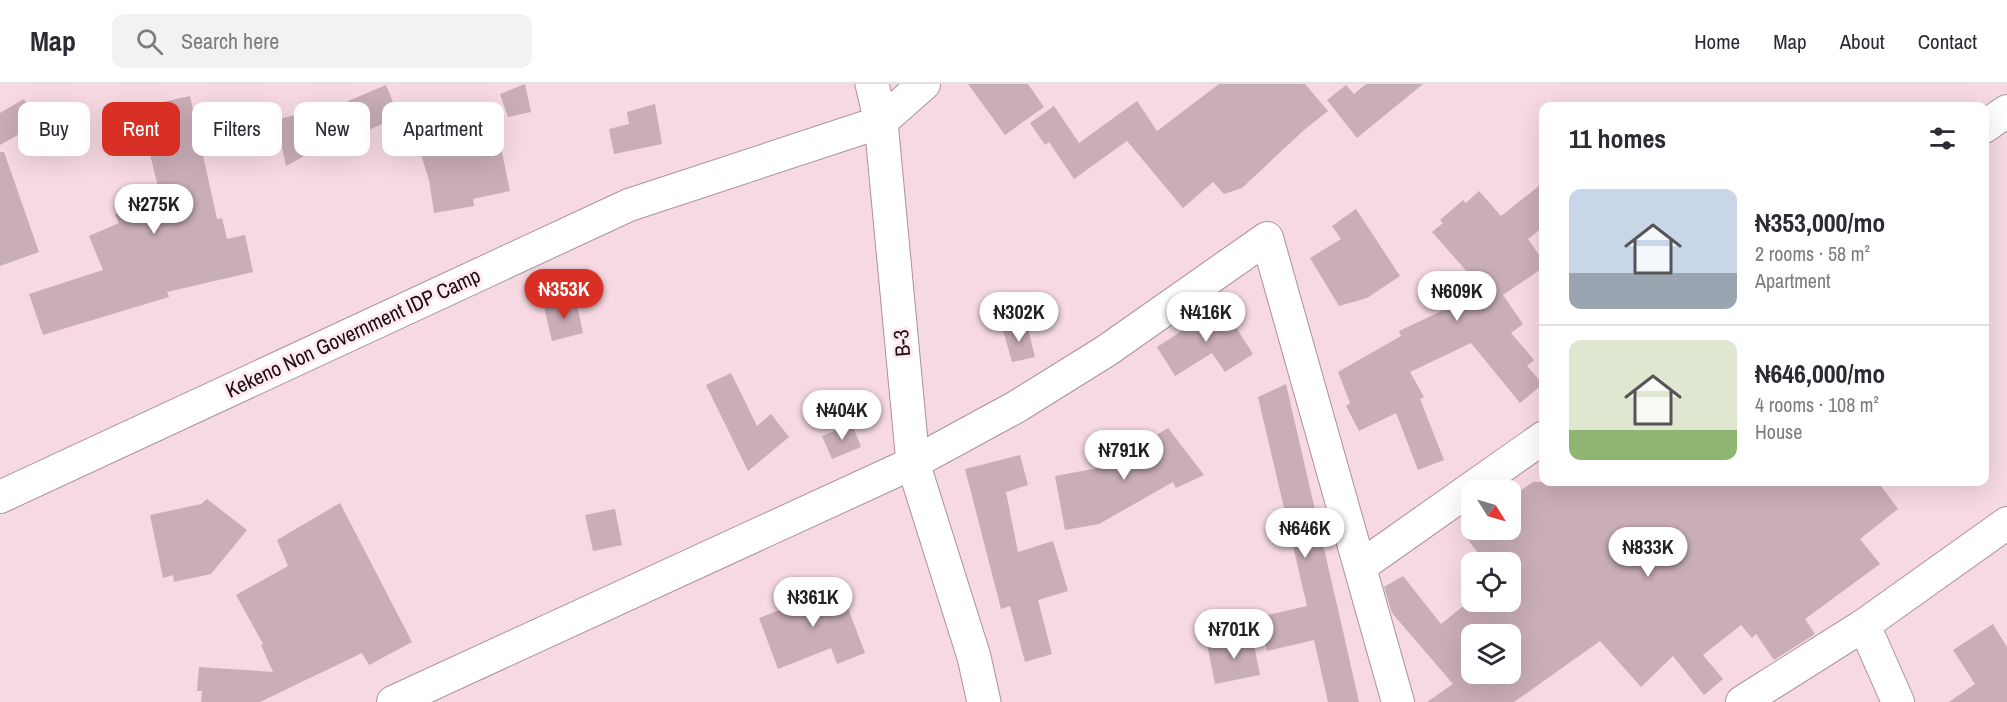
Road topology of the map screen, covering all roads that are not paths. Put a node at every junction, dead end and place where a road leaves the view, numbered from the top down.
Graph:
1 (872, 84) edge
2 (924, 84) edge
3 (2007, 111) edge
4 (881, 122) junction
5 (1989, 124) edge
6 (1539, 441) edge
7 (913, 463) junction
8 (0, 497) edge
9 (2007, 523) edge
10 (1361, 566) junction
11 (1864, 625) junction
12 (393, 702) edge
13 (984, 702) edge
14 (1398, 702) edge
15 (1742, 702) edge
16 (1898, 702) edge

1 - 4 main road, B-3
2 - 4 street
3 - 5 street
4 - 7 main road, B-3
4 - 8 street, Kekeno Non Government IDP Camp
6 - 10 street
7 - 10 street
7 - 12 street
7 - 13 main road, B-3
9 - 11 street
10 - 14 street
11 - 15 street
11 - 16 street

